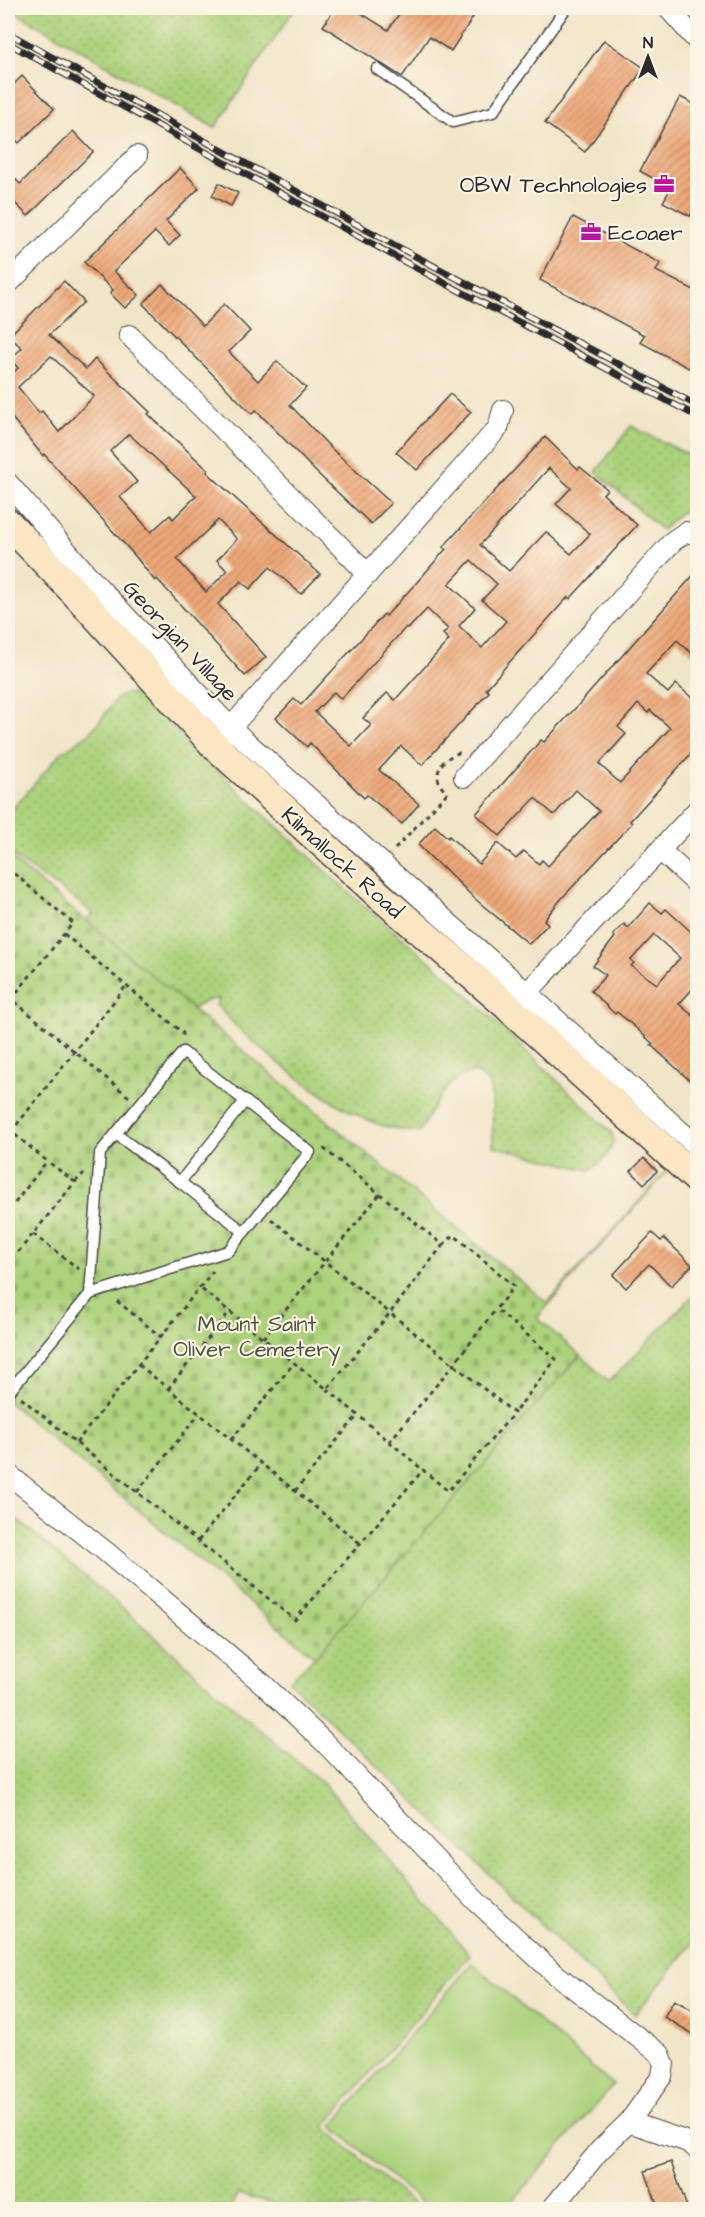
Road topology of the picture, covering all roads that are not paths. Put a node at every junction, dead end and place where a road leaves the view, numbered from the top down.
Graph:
1 (566, 8) edge
2 (668, 8) edge
3 (698, 42) edge
4 (377, 69) dead end
5 (137, 156) dead end
6 (8, 284) edge
7 (129, 335) dead end
8 (503, 410) dead end
9 (8, 483) edge
10 (8, 524) edge
11 (698, 535) edge
12 (368, 574) junction
13 (84, 587) junction
14 (223, 736) junction
15 (464, 777) dead end
16 (698, 809) edge
17 (661, 851) junction
18 (357, 859) junction
19 (698, 885) edge
20 (527, 993) junction
21 (617, 1091) junction
22 (245, 1101) junction
23 (117, 1134) junction
24 (698, 1147) edge
25 (698, 1180) edge
26 (180, 1182) junction
27 (244, 1232) junction
28 (90, 1294) junction
29 (9, 1391) edge
30 (8, 1474) edge
31 (629, 2122) junction
32 (698, 2150) edge
33 (551, 2210) edge

1 - 4 lane
2 - 3 street
5 - 6 street
7 - 12 street
8 - 12 street, Georgian Village
9 - 13 street, Georgian Village
10 - 13 main road, Kilmallock Road
11 - 15 street
12 - 14 street, Georgian Village
13 - 14 main road, Kilmallock Road
14 - 18 main road, Kilmallock Road
16 - 17 street
17 - 19 street
17 - 20 street
18 - 20 street
18 - 21 main road, Kilmallock Road
20 - 21 street
21 - 24 street
21 - 25 main road, Kilmallock Road
22 - 23 lane
22 - 26 lane
22 - 27 lane
23 - 26 lane
23 - 28 lane
26 - 27 lane
27 - 28 lane
28 - 29 lane
30 - 31 street
31 - 32 street
31 - 33 street

